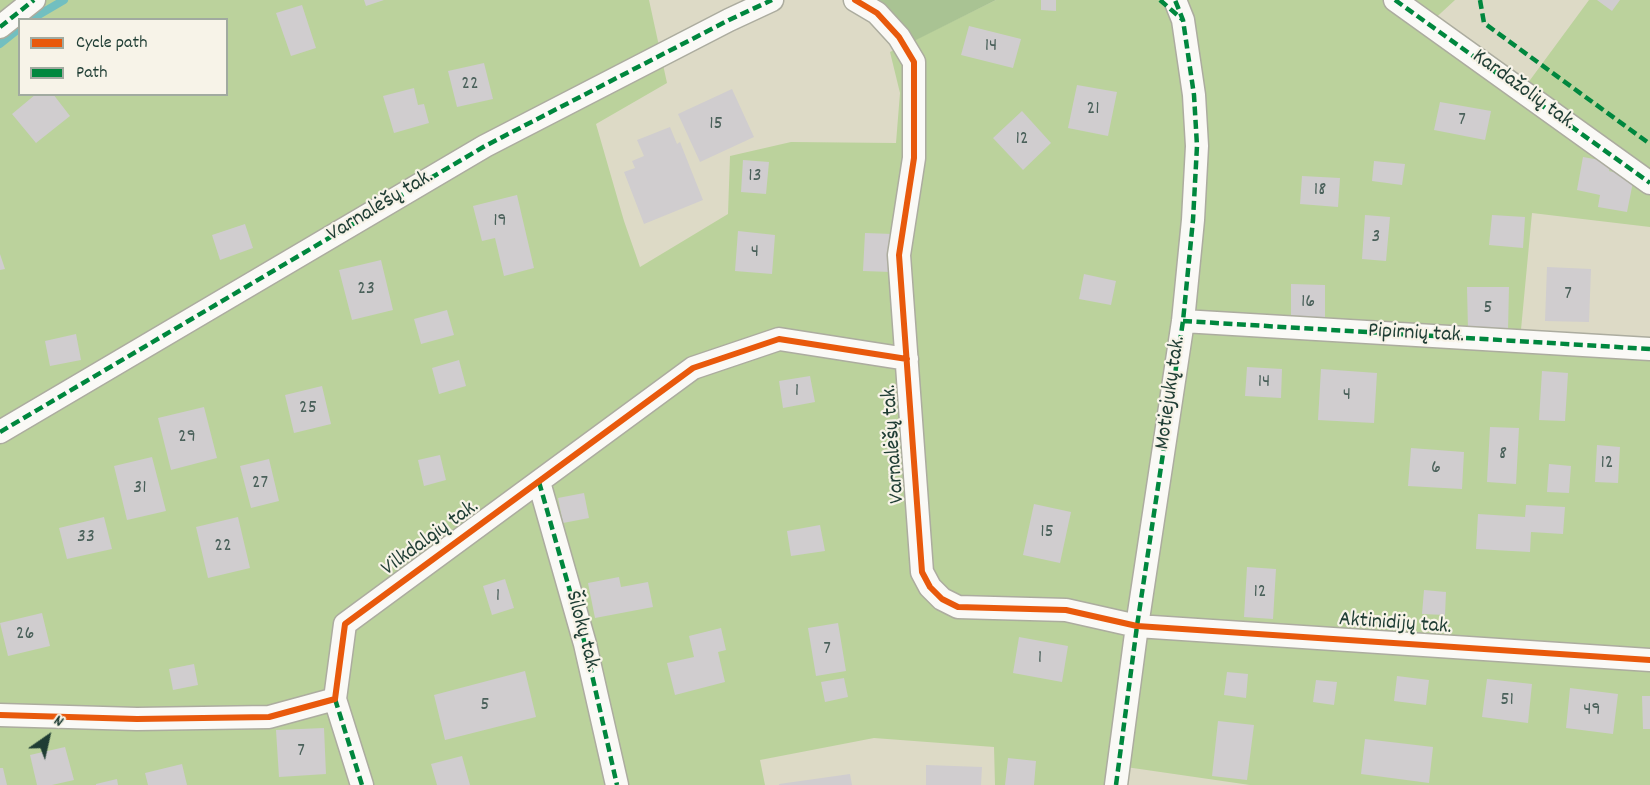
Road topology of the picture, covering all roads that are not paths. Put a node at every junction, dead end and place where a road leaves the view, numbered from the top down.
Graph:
1 (34, 0) edge
2 (772, 0) edge
3 (855, 0) edge
4 (1175, 0) edge
5 (1395, 0) edge
6 (0, 27) edge
7 (1650, 183) edge
8 (1183, 321) junction
9 (1650, 349) edge
10 (907, 359) junction
11 (0, 432) edge
12 (538, 482) junction
13 (1137, 626) junction
14 (1650, 660) edge
15 (335, 699) junction
16 (0, 715) edge
17 (362, 785) edge
18 (616, 785) edge
19 (1116, 785) edge

1 - 6 street
2 - 11 street, Varnalėšų tak.
3 - 10 street, Varnalėšų tak.
4 - 8 street, Motiejukų tak.
5 - 7 street, Kardažolių tak.
8 - 9 street, Pipirnių tak.
8 - 13 street, Motiejukų tak.
10 - 12 street, Vilkdalgių tak.
10 - 13 street, Varnalėšų tak.
12 - 15 street, Vilkdalgių tak.
12 - 18 street, Šilokų tak.
13 - 14 street, Aktinidijų tak.
13 - 19 street, Motiejukų tak.
15 - 16 street
15 - 17 street

